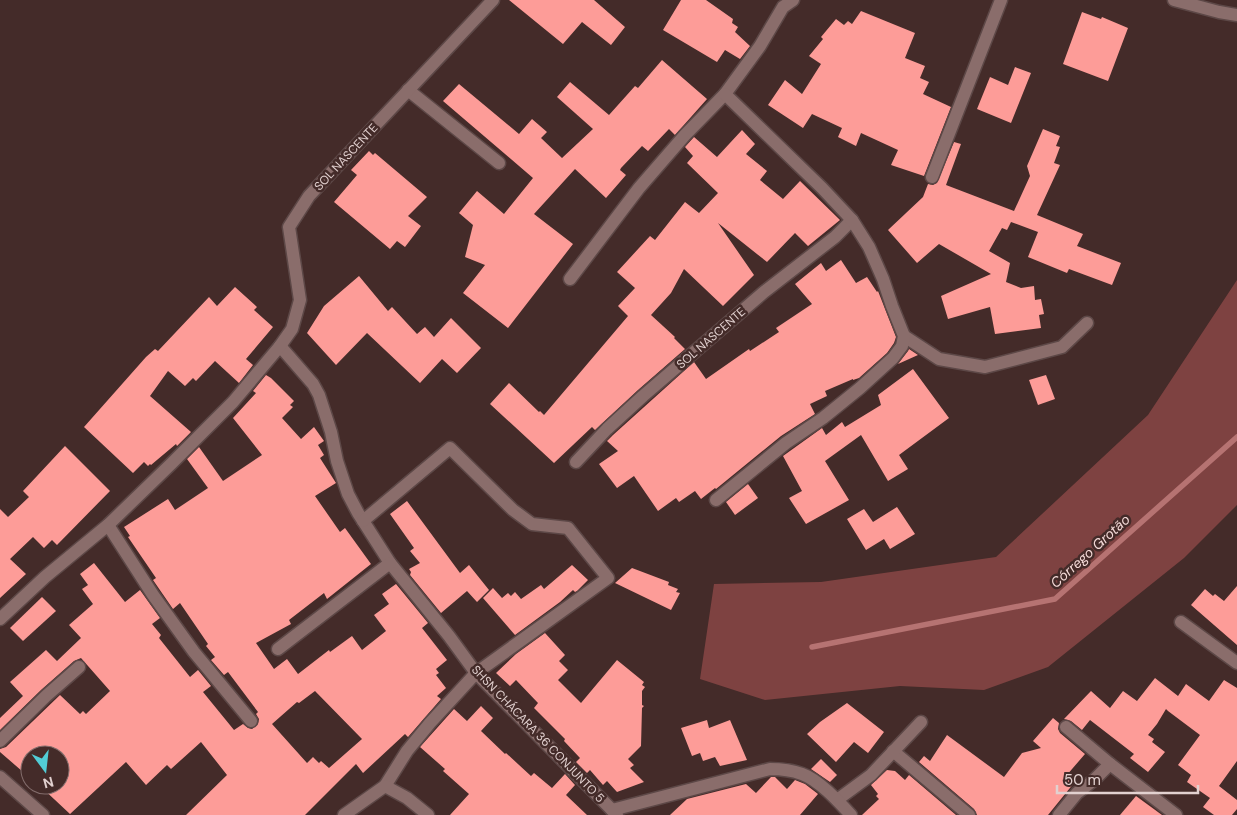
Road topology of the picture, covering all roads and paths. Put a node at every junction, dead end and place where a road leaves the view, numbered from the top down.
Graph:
1 (493, 0) edge
2 (1001, 0) edge
3 (1174, 0) edge
4 (783, 2) edge
5 (1237, 15) edge
6 (408, 90) junction
7 (725, 94) junction
8 (499, 163) dead end
9 (932, 177) dead end
10 (852, 220) junction
11 (570, 279) dead end
12 (1087, 323) dead end
13 (904, 336) junction
14 (280, 346) junction
15 (576, 462) dead end
16 (716, 500) dead end
17 (363, 521) junction
18 (108, 525) junction
19 (390, 563) junction
20 (0, 619) edge
21 (1180, 622) dead end
22 (278, 649) dead end
23 (1237, 663) edge
24 (79, 667) dead end
25 (476, 673) junction
26 (251, 721) dead end
27 (921, 722) dead end
28 (1066, 727) dead end
29 (0, 740) edge
30 (893, 751) junction
31 (1110, 764) junction
32 (0, 777) edge
33 (385, 786) junction
34 (837, 800) junction
35 (615, 813) edge
36 (43, 815) edge
37 (344, 815) edge
38 (428, 815) edge
39 (851, 815) edge
40 (969, 815) edge
41 (1059, 815) edge
42 (1176, 815) edge

1 - 6 street, SOL NASCENTE
2 - 9 street
3 - 5 street
4 - 7 street
6 - 8 street
6 - 14 street, SOL NASCENTE
7 - 10 street
7 - 11 street
10 - 13 street
10 - 15 street, SOL NASCENTE
12 - 13 street
13 - 16 street
14 - 17 street, SHSN CHÁCARA 36 CONJUNTO 5
14 - 18 street, SOL NASCENTE
17 - 19 street, SHSN CHÁCARA 36 CONJUNTO 5
17 - 25 street
18 - 20 street, SOL NASCENTE
18 - 26 street
19 - 22 street
19 - 25 street, SHSN CHÁCARA 36 CONJUNTO 5
21 - 23 street
24 - 29 street
25 - 33 street
25 - 35 street, SHSN CHÁCARA 36 CONJUNTO 5
27 - 30 street
28 - 31 street
30 - 34 street
30 - 40 street
31 - 41 street
31 - 42 street
32 - 36 street
33 - 37 street
33 - 38 street
34 - 35 street
34 - 39 street

